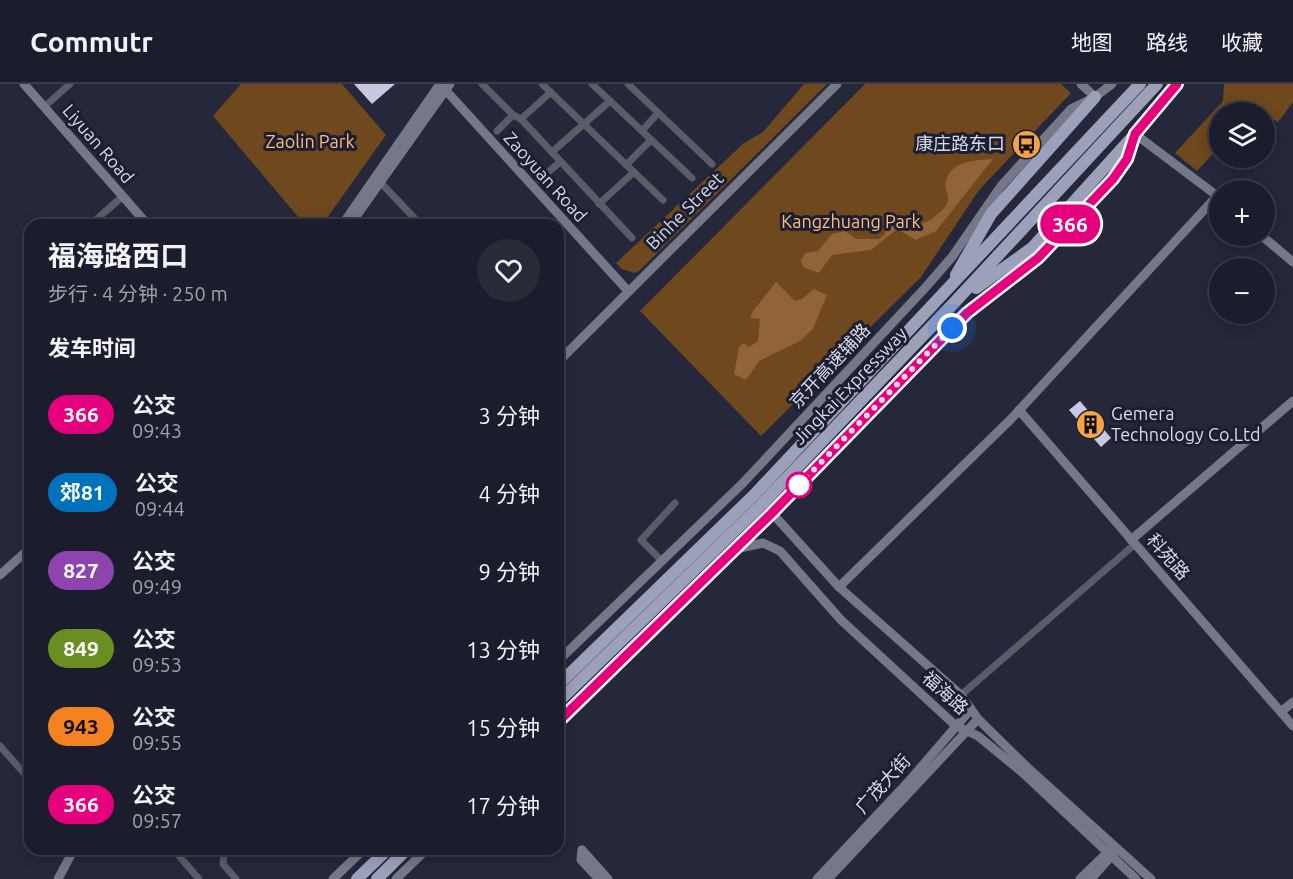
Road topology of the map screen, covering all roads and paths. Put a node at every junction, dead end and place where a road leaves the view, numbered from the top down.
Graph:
1 (24, 84) edge
2 (70, 84) edge
3 (482, 84) edge
4 (592, 84) edge
5 (606, 84) edge
6 (628, 84) edge
7 (837, 84) edge
8 (1081, 84) edge
9 (1112, 84) edge
10 (1140, 84) edge
11 (1157, 84) edge
12 (1177, 84) edge
13 (443, 85) edge
14 (544, 85) edge
15 (599, 91) junction
16 (551, 92) junction
17 (1095, 98) junction
18 (610, 101) junction
19 (44, 107) junction
20 (658, 113) junction
21 (513, 115) junction
22 (521, 119) junction
23 (584, 124) junction
24 (497, 131) dead end
25 (642, 131) junction
26 (1135, 134) junction
27 (651, 140) junction
28 (552, 152) junction
29 (560, 162) junction
30 (712, 164) dead end
31 (626, 165) junction
32 (634, 172) junction
33 (692, 178) dead end
34 (539, 180) dead end
35 (381, 183) junction
36 (1209, 190) edge
37 (123, 196) junction
38 (663, 200) dead end
39 (599, 204) junction
40 (1209, 207) edge
41 (97, 219) edge
42 (143, 219) edge
43 (346, 219) edge
44 (354, 219) edge
45 (413, 219) edge
46 (563, 219) edge
47 (564, 220) edge
48 (632, 238) dead end
49 (1274, 246) edge
50 (1293, 262) edge
51 (628, 291) junction
52 (945, 294) junction
53 (953, 304) junction
54 (564, 356) edge
55 (1293, 401) edge
56 (1019, 410) junction
57 (675, 502) dead end
58 (772, 513) junction
59 (1133, 542) junction
60 (24, 546) edge
61 (735, 550) junction
62 (24, 553) edge
63 (662, 561) junction
64 (0, 567) edge
65 (0, 575) edge
66 (839, 587) junction
67 (564, 655) edge
68 (564, 679) edge
69 (961, 695) junction
70 (564, 696) edge
71 (1293, 702) edge
72 (971, 709) junction
73 (1281, 712) junction
74 (564, 716) edge
75 (978, 719) junction
76 (956, 726) junction
77 (1293, 726) edge
78 (967, 732) junction
79 (0, 746) edge
80 (24, 773) edge
81 (1116, 847) junction
82 (1109, 854) junction
83 (72, 855) edge
84 (178, 855) edge
85 (224, 855) edge
86 (358, 855) edge
87 (382, 855) edge
88 (401, 855) edge
89 (421, 855) edge
90 (58, 879) edge
91 (199, 879) edge
92 (236, 879) edge
93 (333, 879) edge
94 (357, 879) edge
95 (376, 879) edge
96 (396, 879) edge
97 (598, 879) edge
98 (608, 879) edge
99 (817, 879) edge
100 (828, 879) edge
101 (1080, 879) edge
102 (1091, 879) edge
103 (1136, 879) edge
104 (1151, 879) edge

1 - 19 main road, Liyuan Road
2 - 19 street
3 - 21 street
4 - 15 street
5 - 15 street
6 - 20 street
7 - 51 main road, Binhe Street
8 - 17 main road
9 - 17 main road, 京开高速辅路
10 - 52 highway, Jingkai Expressway
11 - 53 highway, Jingkai Expressway
12 - 26 main road
13 - 35 main road
13 - 43 main road
13 - 46 main road, Zaoyuan Road
14 - 16 street
15 - 18 street
16 - 22 street
16 - 23 street
17 - 52 highway
17 - 63 main road, 京开高速辅路
18 - 23 street
18 - 25 street
19 - 37 main road, Liyuan Road
20 - 25 street
20 - 30 street
21 - 22 street
21 - 24 street
22 - 28 street
23 - 28 street
23 - 31 street
25 - 27 street
26 - 36 main road
26 - 53 highway
26 - 58 main road
27 - 31 street
27 - 33 street
28 - 29 street
29 - 34 street
29 - 39 street
31 - 32 street
32 - 38 street
32 - 39 street
35 - 44 main road
35 - 45 street
37 - 41 street
37 - 42 main road, Liyuan Road
39 - 48 street
40 - 56 main road
47 - 51 main road, Zaoyuan Road
49 - 50 main road
51 - 54 main road, Binhe Street
52 - 68 highway, Jingkai Expressway
53 - 70 highway, Jingkai Expressway
55 - 59 main road
56 - 59 main road, 科苑路
56 - 66 main road
57 - 63 street
58 - 61 main road
58 - 66 main road, 福海路
59 - 69 street
59 - 73 main road, 科苑路
60 - 64 main road
61 - 74 main road
61 - 76 main road, 福海路
62 - 65 main road
63 - 67 main road, 京开高速辅路
66 - 69 main road, 福海路
69 - 72 main road, 福海路
71 - 73 main road
72 - 75 main road, 福海路
72 - 76 main road, 广茂大街
73 - 77 main road, 科苑路
75 - 78 main road, 广茂大街
75 - 81 main road, 福海路
76 - 78 main road, 福海路
76 - 99 main road, 广茂大街
78 - 82 main road, 福海路
78 - 100 main road, 广茂大街
79 - 80 street
81 - 82 main road
81 - 104 main road, 福海路
82 - 101 main road
82 - 102 main road
82 - 103 main road, 福海路
83 - 90 main road
84 - 91 street
85 - 92 street
86 - 93 main road
87 - 94 highway
88 - 95 highway
89 - 96 main road
97 - 98 main road

